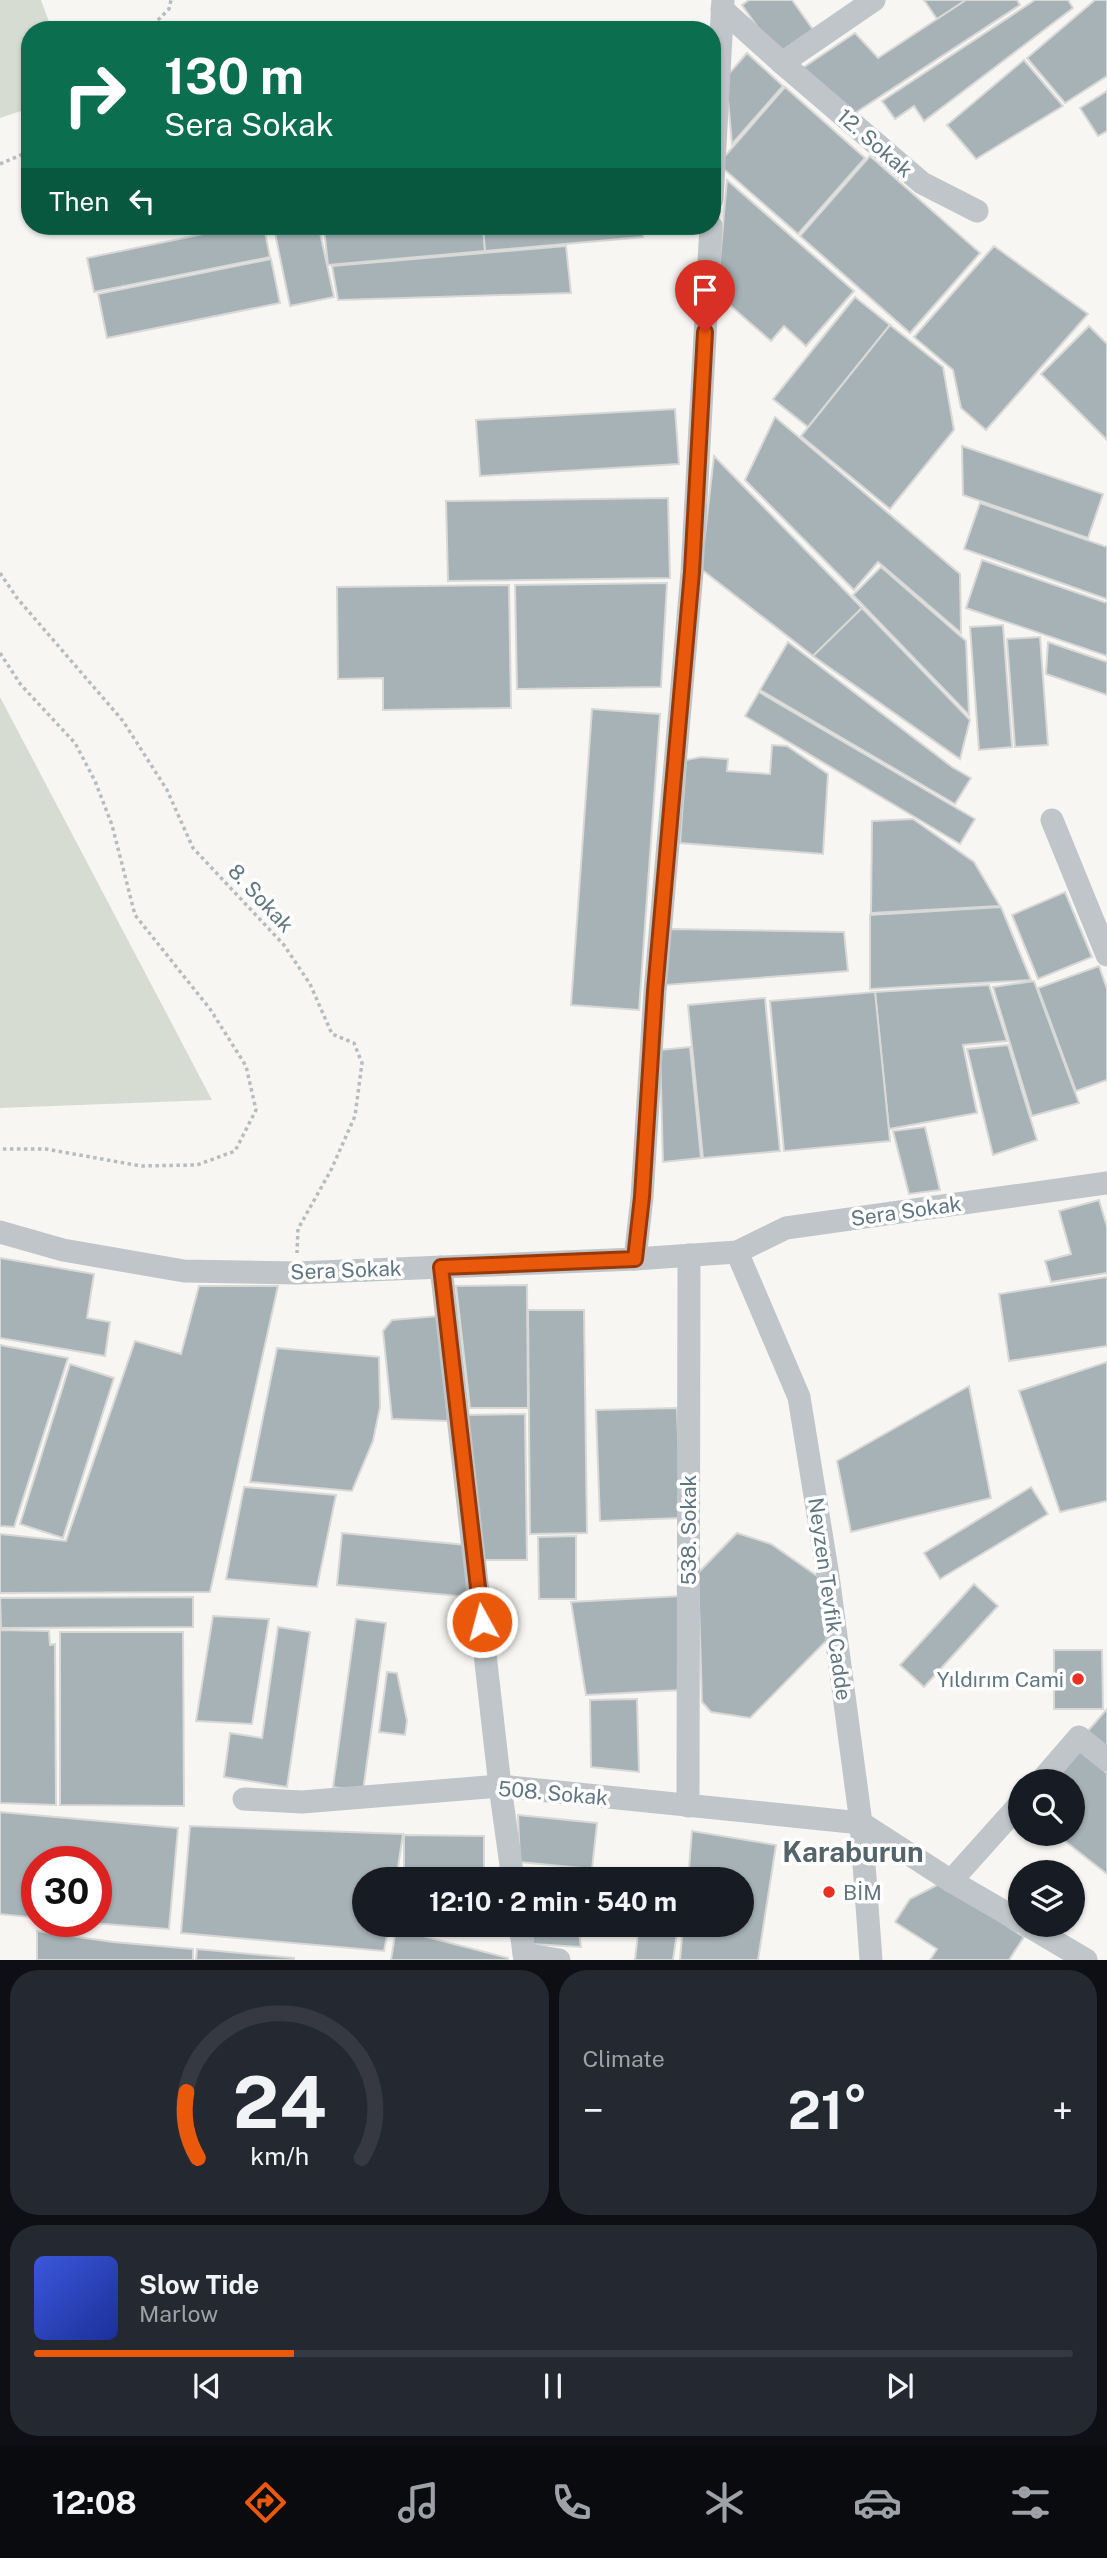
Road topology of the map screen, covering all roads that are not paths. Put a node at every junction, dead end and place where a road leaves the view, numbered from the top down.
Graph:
1 (874, 0) edge
2 (722, 5) edge
3 (721, 24) edge
4 (782, 63) junction
5 (977, 211) dead end
6 (711, 235) edge
7 (1052, 820) dead end
8 (1107, 955) edge
9 (1107, 1183) edge
10 (0, 1232) edge
11 (737, 1252) junction
12 (688, 1255) junction
13 (635, 1259) junction
14 (441, 1267) junction
15 (1107, 1760) edge
16 (1051, 1769) edge
17 (500, 1786) junction
18 (244, 1799) dead end
19 (688, 1806) junction
20 (1008, 1817) edge
21 (861, 1823) junction
22 (511, 1867) edge
23 (951, 1881) junction
24 (1008, 1914) edge
25 (522, 1937) edge
26 (1048, 1937) edge
27 (524, 1957) edge
28 (559, 1959) edge
29 (871, 1959) edge
30 (1086, 1959) edge

1 - 4 street
2 - 3 street
2 - 4 street, 12. Sokak
4 - 5 street, 12. Sokak
6 - 13 street
7 - 8 street
9 - 11 street, Sera Sokak
10 - 14 street, Sera Sokak
11 - 12 street, Sera Sokak
11 - 21 street, Neyzen Tevfik Cadde
12 - 13 street, Sera Sokak
12 - 19 street, 538. Sokak
13 - 14 street, Sera Sokak
14 - 17 street
15 - 16 street
17 - 18 street, 508. Sokak
17 - 19 street, 508. Sokak
17 - 22 street
19 - 21 street, 508. Sokak
20 - 23 street
21 - 23 street
21 - 29 street, Neyzen Tevfik Cadde
23 - 24 street
25 - 27 street
26 - 30 street
27 - 28 street

